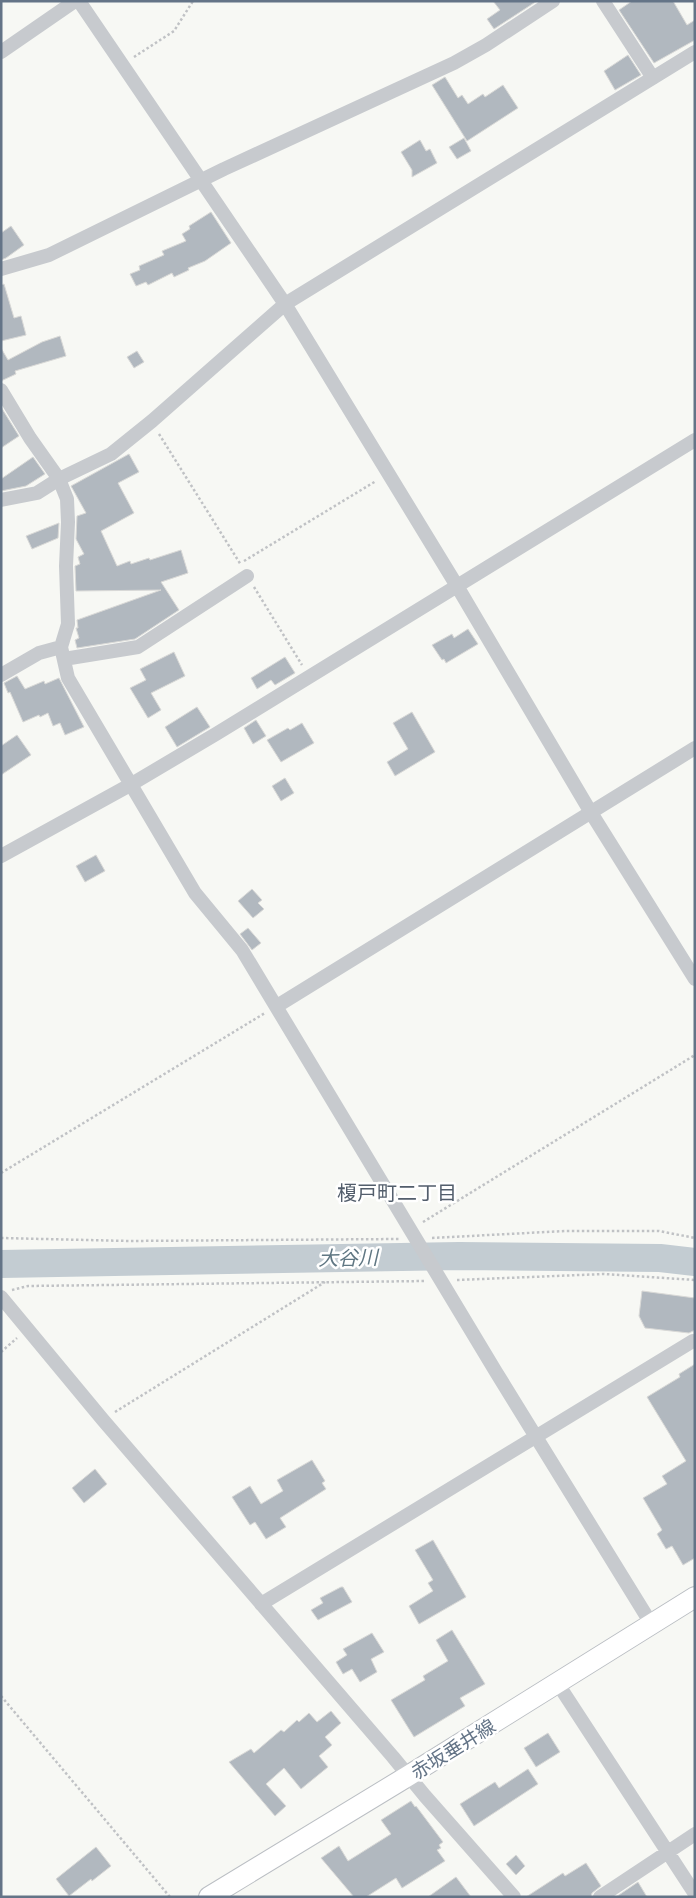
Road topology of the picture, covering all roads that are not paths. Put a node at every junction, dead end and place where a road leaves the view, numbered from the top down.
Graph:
1 (77, 1) edge
2 (553, 1) edge
3 (603, 1) edge
4 (1, 52) edge
5 (695, 52) edge
6 (653, 78) junction
7 (202, 180) junction
8 (1, 269) edge
9 (285, 304) junction
10 (1, 390) edge
11 (695, 440) edge
12 (59, 479) junction
13 (1, 500) edge
14 (243, 570) road end
15 (457, 586) junction
16 (63, 653) junction
17 (1, 675) edge
18 (695, 748) edge
19 (130, 785) junction
20 (590, 812) junction
21 (1, 856) edge
22 (695, 979) edge
23 (277, 1006) junction
24 (6, 1294) edge
25 (693, 1341) dead end
26 (536, 1436) junction
27 (695, 1597) edge
28 (262, 1604) junction
29 (652, 1625) junction
30 (558, 1684) junction
31 (408, 1776) junction
32 (695, 1834) edge
33 (667, 1852) junction
34 (695, 1894) edge
35 (209, 1897) edge
36 (514, 1897) edge
37 (600, 1897) edge

1 - 4 street
1 - 7 street
2 - 7 street
3 - 6 street
5 - 6 street
6 - 9 street
7 - 8 street
7 - 9 street
9 - 12 street
9 - 15 street
10 - 12 street
11 - 15 street
12 - 13 street
12 - 16 street
14 - 16 street
15 - 19 street
15 - 20 street
16 - 17 street
16 - 19 street
18 - 20 street
19 - 21 street
19 - 23 street
20 - 22 street
20 - 23 street
23 - 26 street
24 - 28 street
25 - 26 street
26 - 28 street
26 - 29 street
27 - 29 main road, 赤坂垂井線
28 - 31 street
29 - 30 main road, 赤坂垂井線
30 - 31 main road, 赤坂垂井線
30 - 33 street
31 - 35 main road, 赤坂垂井線
31 - 36 street
32 - 33 street
33 - 34 street
33 - 37 street

